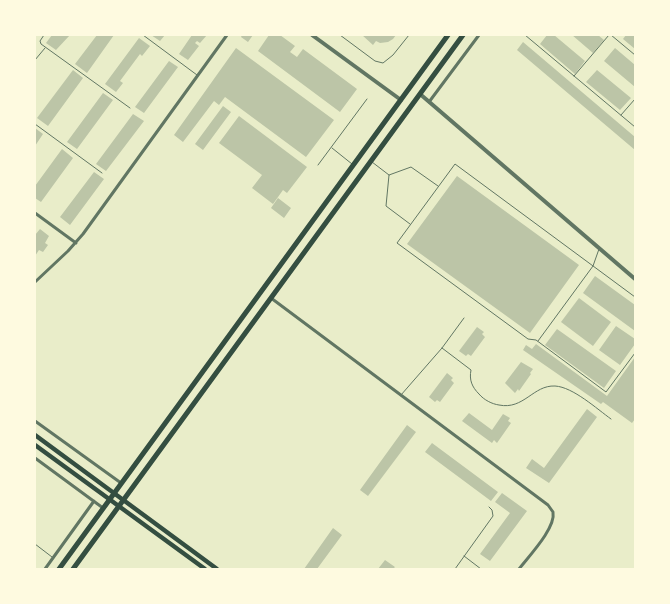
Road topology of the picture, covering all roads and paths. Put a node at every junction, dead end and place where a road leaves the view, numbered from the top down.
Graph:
1 (44, 35) edge
2 (144, 35) edge
3 (227, 35) edge
4 (312, 35) edge
5 (340, 35) edge
6 (409, 35) edge
7 (448, 35) edge
8 (463, 35) edge
9 (479, 35) edge
10 (525, 35) edge
11 (610, 35) edge
12 (45, 47) junction
13 (635, 55) edge
14 (35, 60) edge
15 (198, 75) junction
16 (574, 76) junction
17 (420, 94) junction
18 (635, 98) edge
19 (367, 99) dead end
20 (401, 100) junction
21 (430, 102) junction
22 (130, 108) dead end
23 (621, 115) junction
24 (35, 124) edge
25 (635, 127) edge
26 (331, 148) junction
27 (370, 162) junction
28 (318, 165) dead end
29 (353, 165) junction
30 (102, 173) dead end
31 (389, 175) junction
32 (438, 187) junction
33 (35, 213) edge
34 (410, 224) junction
35 (76, 243) junction
36 (600, 247) junction
37 (593, 266) junction
38 (635, 279) edge
39 (35, 282) edge
40 (635, 296) edge
41 (271, 298) junction
42 (464, 318) dead end
43 (538, 342) junction
44 (442, 348) junction
45 (635, 353) edge
46 (401, 395) junction
47 (611, 419) dead end
48 (35, 421) edge
49 (35, 435) edge
50 (35, 445) edge
51 (35, 458) edge
52 (121, 483) junction
53 (114, 493) junction
54 (109, 499) junction
55 (124, 500) junction
56 (94, 501) junction
57 (119, 506) junction
58 (489, 507) dead end
59 (103, 508) junction
60 (35, 544) edge
61 (464, 556) junction
62 (53, 558) junction
63 (61, 567) edge
64 (45, 569) edge
65 (73, 569) edge
66 (205, 569) edge
67 (217, 569) edge
68 (455, 569) edge
69 (481, 569) edge
70 (519, 569) edge

1 - 12 lane
2 - 15 lane
3 - 15 street
4 - 20 street
5 - 6 lane
7 - 20 main road
8 - 17 main road
9 - 21 street
10 - 16 lane
11 - 13 lane
11 - 16 lane
12 - 14 lane
12 - 22 lane
15 - 35 street
16 - 23 lane
17 - 21 street
17 - 27 main road
18 - 23 lane
19 - 26 lane
20 - 29 main road
21 - 36 street
23 - 25 lane
24 - 30 lane
26 - 28 lane
26 - 29 lane
27 - 31 lane
27 - 41 main road
29 - 52 main road
31 - 32 lane
31 - 34 lane
32 - 34 lane
32 - 37 lane
33 - 35 street
34 - 43 lane
35 - 39 street
36 - 37 lane
36 - 38 street
37 - 40 lane
37 - 43 lane
41 - 46 street
41 - 55 main road
42 - 44 lane
43 - 45 lane
44 - 46 lane
44 - 47 lane
46 - 70 street
48 - 52 street
49 - 53 main road
50 - 54 main road
51 - 56 street
52 - 53 main road
53 - 54 main road
53 - 55 main road
54 - 57 main road
54 - 59 main road
55 - 57 main road
55 - 67 main road
56 - 59 street
56 - 62 street
57 - 65 main road
57 - 66 main road
58 - 61 lane
59 - 63 main road
60 - 62 lane
61 - 68 lane
61 - 69 lane
62 - 63 lane
62 - 64 street

